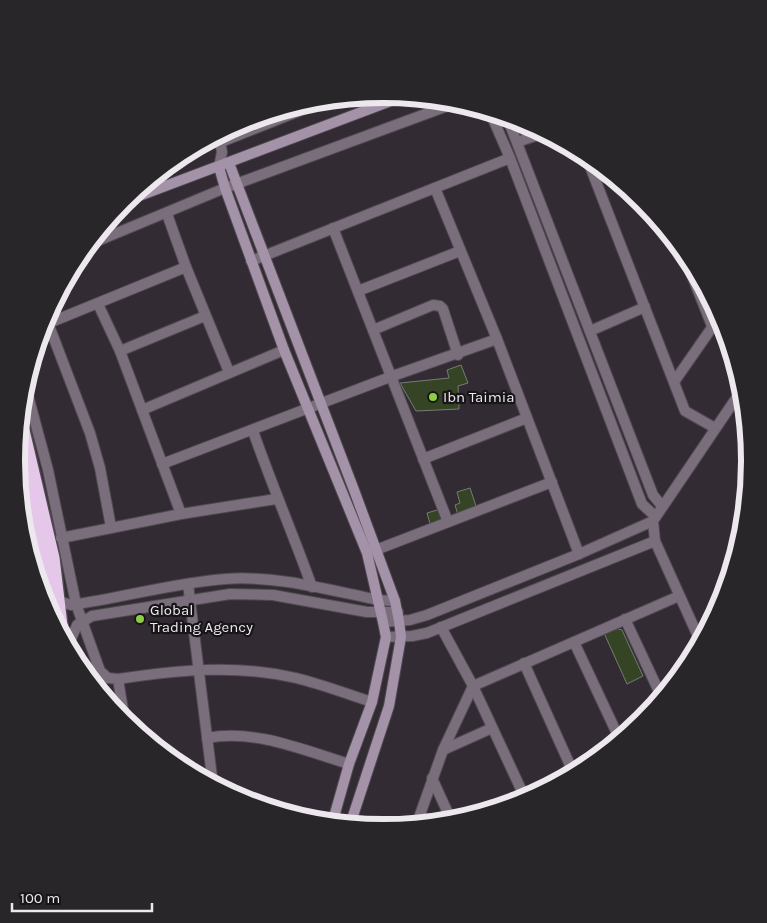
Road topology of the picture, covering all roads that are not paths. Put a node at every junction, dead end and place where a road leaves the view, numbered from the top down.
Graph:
1 (386, 103) edge
2 (442, 108) edge
3 (287, 116) edge
4 (494, 120) edge
5 (511, 126) edge
6 (534, 136) edge
7 (517, 142) junction
8 (221, 143) edge
9 (510, 158) junction
10 (224, 165) junction
11 (599, 175) edge
12 (236, 185) junction
13 (225, 188) junction
14 (435, 188) junction
15 (145, 194) edge
16 (167, 214) junction
17 (333, 228) junction
18 (102, 240) edge
19 (460, 252) junction
20 (263, 256) junction
21 (251, 261) junction
22 (186, 267) junction
23 (696, 286) edge
24 (358, 291) junction
25 (98, 304) junction
26 (645, 307) junction
27 (582, 312) junction
28 (205, 316) junction
29 (570, 317) junction
30 (53, 321) edge
31 (714, 323) edge
32 (712, 326) junction
33 (373, 330) junction
34 (590, 331) junction
35 (49, 332) edge
36 (497, 339) junction
37 (284, 350) junction
38 (120, 351) junction
39 (458, 354) junction
40 (228, 372) junction
41 (390, 377) junction
42 (674, 382) junction
43 (736, 398) edge
44 (30, 403) edge
45 (322, 404) junction
46 (309, 409) junction
47 (142, 410) junction
48 (527, 418) junction
49 (716, 428) junction
50 (253, 431) junction
51 (26, 446) edge
52 (423, 459) junction
53 (162, 464) junction
54 (552, 482) junction
55 (276, 499) junction
56 (662, 506) junction
57 (181, 514) junction
58 (654, 518) junction
59 (448, 522) junction
60 (111, 527) junction
61 (61, 538) junction
62 (654, 542) junction
63 (371, 551) junction
64 (579, 554) junction
65 (188, 584) junction
66 (312, 587) junction
67 (679, 596) junction
68 (190, 599) junction
69 (56, 600) junction
70 (378, 600) junction
71 (395, 601) junction
72 (76, 604) junction
73 (58, 611) edge
74 (382, 617) junction
75 (398, 617) junction
76 (625, 619) junction
77 (82, 620) junction
78 (441, 628) junction
79 (697, 635) edge
80 (71, 637) edge
81 (386, 637) junction
82 (401, 637) junction
83 (574, 642) junction
84 (524, 663) junction
85 (199, 668) junction
86 (118, 680) junction
87 (473, 686) junction
88 (659, 691) edge
89 (372, 702) junction
90 (123, 707) edge
91 (492, 728) junction
92 (617, 734) edge
93 (207, 738) junction
94 (443, 750) junction
95 (349, 764) junction
96 (571, 767) edge
97 (212, 776) edge
98 (432, 778) junction
99 (522, 792) edge
100 (448, 814) edge
101 (334, 816) edge
102 (352, 818) edge
103 (419, 818) edge

1 - 10 main road
2 - 12 street
3 - 8 street
4 - 9 street
5 - 7 street
6 - 7 street
7 - 27 street
8 - 10 street
9 - 14 street
9 - 29 street
10 - 12 main road
10 - 13 main road
10 - 15 main road
11 - 26 street
12 - 13 street
12 - 20 main road
13 - 16 street
13 - 21 main road
14 - 17 street
14 - 19 street
16 - 18 street
16 - 22 street
17 - 20 street
17 - 24 street
19 - 24 street
19 - 36 street
20 - 21 street
20 - 45 main road
21 - 37 main road
22 - 25 street
22 - 28 street
23 - 32 street
24 - 33 street
25 - 30 street
25 - 38 street
26 - 34 street
26 - 42 street
27 - 29 street
27 - 34 street
28 - 38 street
28 - 40 street
29 - 58 street
31 - 32 street
32 - 42 street
33 - 39 street
33 - 41 street
34 - 56 street
35 - 60 street
36 - 39 street
36 - 48 street
37 - 40 street
37 - 46 main road
38 - 47 street
39 - 41 street
40 - 47 street
41 - 45 street
41 - 52 street
42 - 49 street
43 - 49 street
44 - 61 street
45 - 46 street
45 - 63 main road
46 - 50 street
46 - 63 main road
47 - 53 street
48 - 52 street
48 - 54 street
49 - 56 street
50 - 53 street
50 - 55 street
51 - 69 highway
52 - 59 street
53 - 57 street
54 - 59 street
54 - 64 street
55 - 57 street
55 - 66 street
56 - 58 street
57 - 60 street
58 - 62 street
58 - 64 street
59 - 63 street
60 - 61 street
61 - 72 street
62 - 67 street
62 - 78 street
63 - 70 main road
63 - 71 main road
64 - 75 street
65 - 66 street
65 - 68 street
65 - 72 street
66 - 70 street
67 - 76 street
67 - 79 street
68 - 74 street
68 - 77 street
68 - 85 street
69 - 72 street
69 - 73 highway
70 - 71 street
70 - 74 main road
71 - 75 main road
72 - 77 street
74 - 75 street
74 - 81 main road
75 - 82 main road
76 - 83 street
76 - 88 street
77 - 80 street
77 - 86 street
78 - 82 street
78 - 87 street
81 - 82 street
81 - 89 main road
82 - 102 main road
83 - 84 street
83 - 92 street
84 - 87 street
84 - 96 street
85 - 86 street
85 - 89 street
85 - 93 street
86 - 90 street
87 - 91 street
87 - 94 street
89 - 95 main road
91 - 94 street
91 - 99 street
93 - 95 street
93 - 97 street
94 - 98 street
95 - 101 main road
98 - 100 street
98 - 103 street

